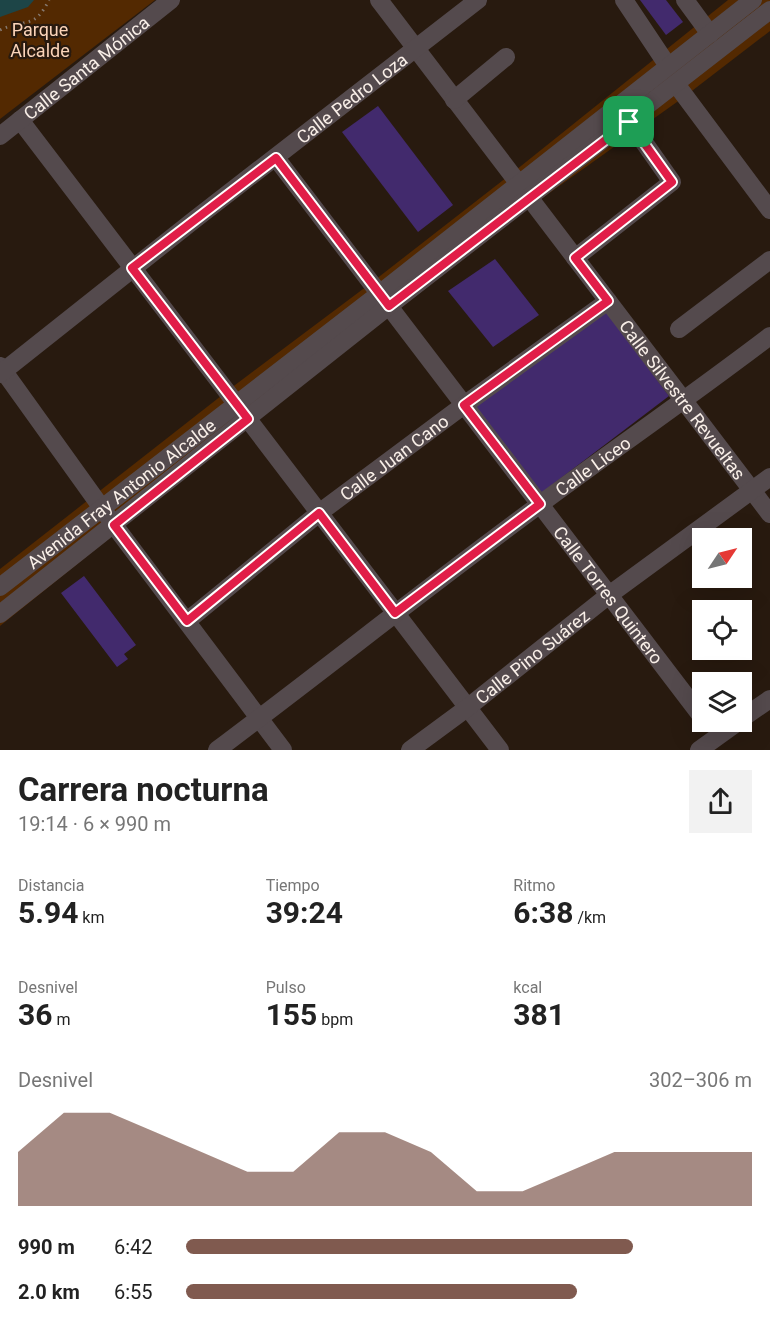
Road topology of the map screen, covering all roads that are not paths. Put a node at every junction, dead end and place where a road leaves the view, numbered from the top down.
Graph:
1 (171, 0) edge
2 (379, 0) edge
3 (478, 0) edge
4 (624, 0) edge
5 (685, 0) edge
6 (753, 0) edge
7 (731, 7) edge
8 (770, 10) edge
9 (710, 34) junction
10 (416, 49) junction
11 (506, 57) dead end
12 (668, 66) junction
13 (676, 84) junction
14 (454, 100) junction
15 (20, 120) junction
16 (629, 122) junction
17 (0, 136) edge
18 (276, 158) junction
19 (524, 191) junction
20 (770, 210) edge
21 (575, 258) junction
22 (770, 260) edge
23 (132, 268) junction
24 (384, 300) junction
25 (608, 301) junction
26 (679, 328) dead end
27 (770, 336) edge
28 (1, 370) edge
29 (684, 402) junction
30 (236, 404) junction
31 (464, 405) junction
32 (248, 419) junction
33 (770, 477) edge
34 (752, 491) junction
35 (540, 504) junction
36 (102, 507) junction
37 (319, 513) junction
38 (770, 514) edge
39 (114, 525) junction
40 (0, 587) edge
41 (609, 595) junction
42 (395, 613) junction
43 (0, 614) edge
44 (187, 621) junction
45 (770, 699) edge
46 (692, 704) edge
47 (467, 708) junction
48 (752, 711) edge
49 (260, 718) junction
50 (722, 743) edge
51 (217, 750) edge
52 (283, 750) edge
53 (410, 750) edge
54 (500, 750) edge
55 (699, 750) edge

1 - 15 street, Calle Santa Mónica
2 - 10 street, Calle Silvestre Revueltas
3 - 10 street, Calle Pedro Loza
4 - 12 street
5 - 9 street
6 - 7 street, Avenida Fray Antonio Alcalde
7 - 9 street, Avenida Fray Antonio Alcalde
8 - 13 street, Avenida Fray Antonio Alcalde
9 - 12 street, Avenida Fray Antonio Alcalde
10 - 14 street, Calle Silvestre Revueltas
10 - 18 street, Calle Pedro Loza
11 - 14 street
12 - 19 street, Avenida Fray Antonio Alcalde
13 - 16 street, Avenida Fray Antonio Alcalde
13 - 20 street
14 - 19 street, Calle Silvestre Revueltas
15 - 17 street, Calle Santa Mónica
15 - 23 street
16 - 19 street, Avenida Fray Antonio Alcalde
16 - 21 street
18 - 23 street, Calle Pedro Loza
18 - 24 street, Calle Torres Quintero
19 - 21 street, Calle Silvestre Revueltas
19 - 24 street, Avenida Fray Antonio Alcalde
21 - 25 street, Calle Silvestre Revueltas
22 - 26 street
23 - 28 street, Calle Pedro Loza
23 - 30 street
24 - 30 street, Avenida Fray Antonio Alcalde
24 - 31 street, Calle Torres Quintero
24 - 32 street, Avenida Fray Antonio Alcalde
25 - 29 street, Calle Silvestre Revueltas
25 - 31 street, Calle Juan Cano
27 - 29 street, Calle Liceo
28 - 36 street
29 - 34 street, Calle Silvestre Revueltas
29 - 35 street, Calle Liceo
30 - 32 street
30 - 36 street, Avenida Fray Antonio Alcalde
31 - 35 street, Calle Torres Quintero
31 - 37 street, Calle Juan Cano
32 - 37 street
32 - 39 street, Avenida Fray Antonio Alcalde
33 - 34 street, Calle Pino Suárez
34 - 38 street, Calle Silvestre Revueltas
34 - 41 street, Calle Pino Suárez
35 - 41 street, Calle Torres Quintero
35 - 42 street, Calle Liceo
36 - 39 street
36 - 40 street, Avenida Fray Antonio Alcalde
37 - 42 street
37 - 44 street, Calle Juan Cano
39 - 43 street, Avenida Fray Antonio Alcalde
39 - 44 street
41 - 46 street, Calle Torres Quintero
41 - 47 street, Calle Pino Suárez
42 - 47 street
42 - 49 street, Calle Liceo
44 - 49 street
45 - 48 street
47 - 53 street, Calle Pino Suárez
47 - 54 street
49 - 51 street, Calle Liceo
49 - 52 street
50 - 55 street

